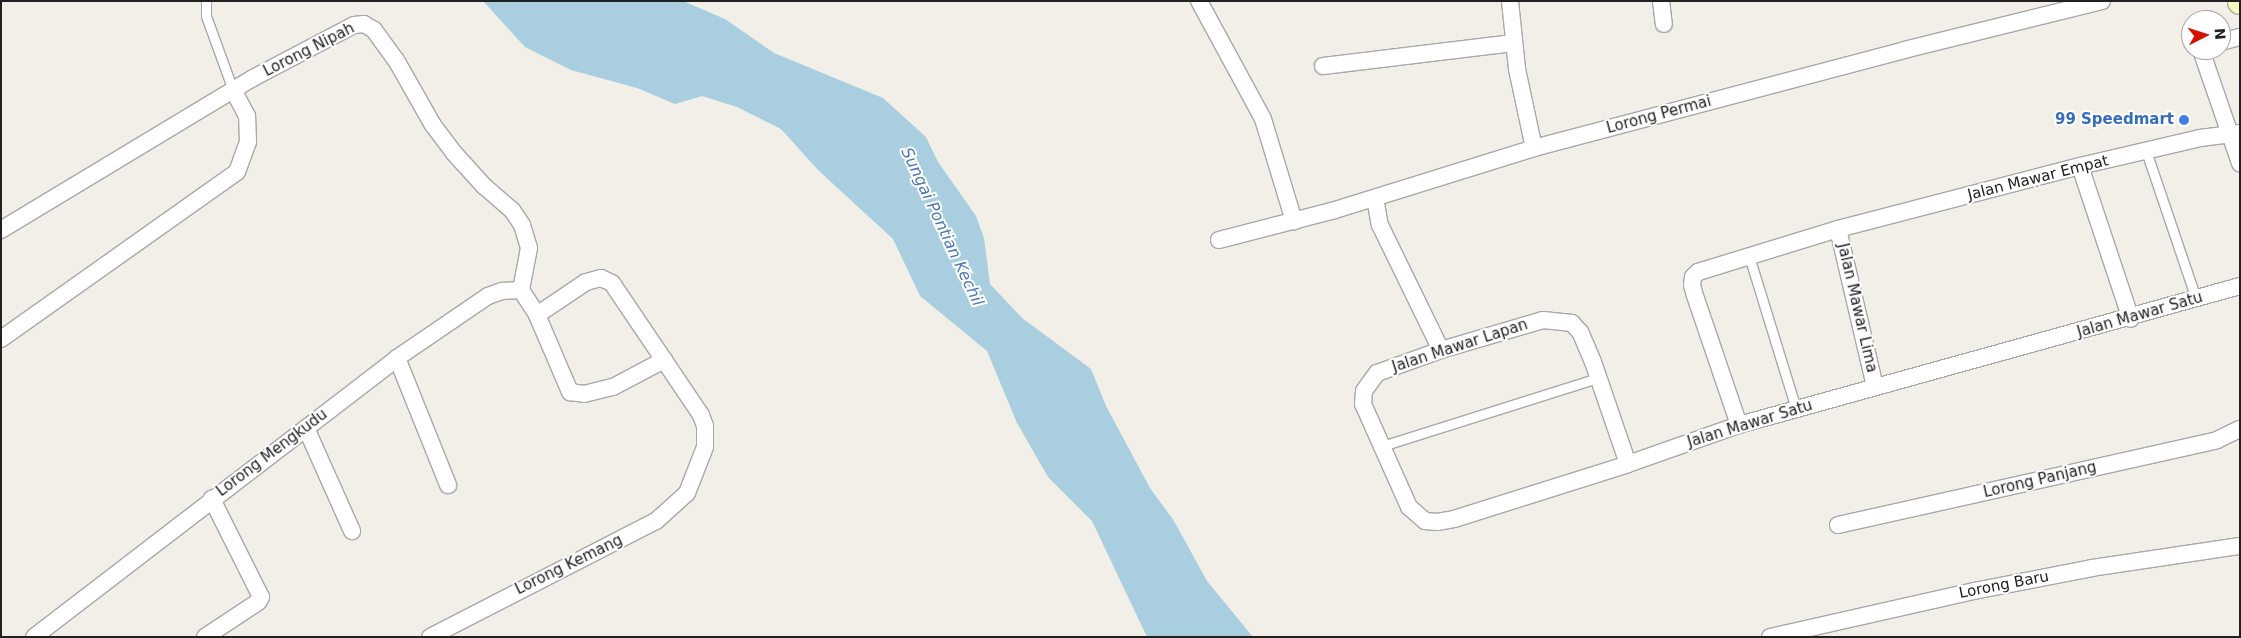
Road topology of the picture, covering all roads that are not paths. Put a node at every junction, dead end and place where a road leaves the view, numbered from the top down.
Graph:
1 (206, 1) edge
2 (1199, 1) edge
3 (1510, 1) edge
4 (1661, 1) edge
5 (2102, 1) edge
6 (1664, 24) dead end
7 (1514, 43) junction
8 (2205, 60) edge
9 (1323, 66) dead end
10 (232, 90) junction
11 (2234, 134) edge
12 (1534, 148) junction
13 (2146, 152) junction
14 (2240, 163) edge
15 (2080, 166) junction
16 (1375, 198) junction
17 (1294, 221) junction
18 (1838, 229) junction
19 (1, 230) edge
20 (1219, 240) dead end
21 (1750, 256) junction
22 (2240, 286) edge
23 (521, 290) junction
24 (2196, 299) junction
25 (537, 315) junction
26 (2131, 319) junction
27 (1, 338) edge
28 (1441, 350) junction
29 (397, 358) junction
30 (664, 360) junction
31 (1377, 373) joint
32 (1598, 378) junction
33 (1875, 387) junction
34 (1796, 409) junction
35 (1739, 425) junction
36 (306, 428) junction
37 (2240, 429) edge
38 (1382, 446) junction
39 (1628, 464) junction
40 (448, 485) dead end
41 (212, 499) junction
42 (1838, 525) dead end
43 (352, 531) dead end
44 (2240, 546) edge
45 (34, 637) edge
46 (205, 637) edge
47 (430, 637) edge
48 (1770, 637) edge

1 - 10 lane
2 - 17 street
3 - 7 street
4 - 6 street
5 - 12 street, Lorong Permai
7 - 9 street
7 - 12 street
8 - 11 street
10 - 19 street, Lorong Nipah
10 - 23 street, Lorong Nipah
10 - 27 street
11 - 13 street, Jalan Mawar Empat
11 - 14 street
12 - 16 street, Lorong Permai
13 - 15 street, Jalan Mawar Empat
13 - 24 lane
15 - 18 street, Jalan Mawar Empat
15 - 26 street
16 - 17 street, Lorong Permai
16 - 28 street
17 - 20 street, Lorong Permai
18 - 21 street, Jalan Mawar Empat
18 - 33 street, Jalan Mawar Lima
21 - 34 lane
21 - 35 street, Jalan Mawar Empat
22 - 24 street, Jalan Mawar Satu
23 - 25 street
23 - 29 street, Lorong Mengkudu
24 - 26 street, Jalan Mawar Satu
25 - 30 street, Lorong Kemang
25 - 30 street
26 - 33 street, Jalan Mawar Satu
28 - 31 street, Jalan Mawar Lapan
28 - 32 street, Jalan Mawar Lapan
29 - 36 street, Lorong Mengkudu
29 - 40 street
30 - 47 street, Lorong Kemang
31 - 38 street, Jalan Mawar Satu
32 - 38 lane
32 - 39 street
33 - 34 street, Jalan Mawar Satu
34 - 35 street, Jalan Mawar Satu
35 - 39 street, Jalan Mawar Satu
36 - 41 street, Lorong Mengkudu
36 - 43 street
37 - 42 street, Lorong Panjang
38 - 39 street, Jalan Mawar Satu
41 - 45 street, Lorong Mengkudu
41 - 46 street
44 - 48 street, Lorong Baru

